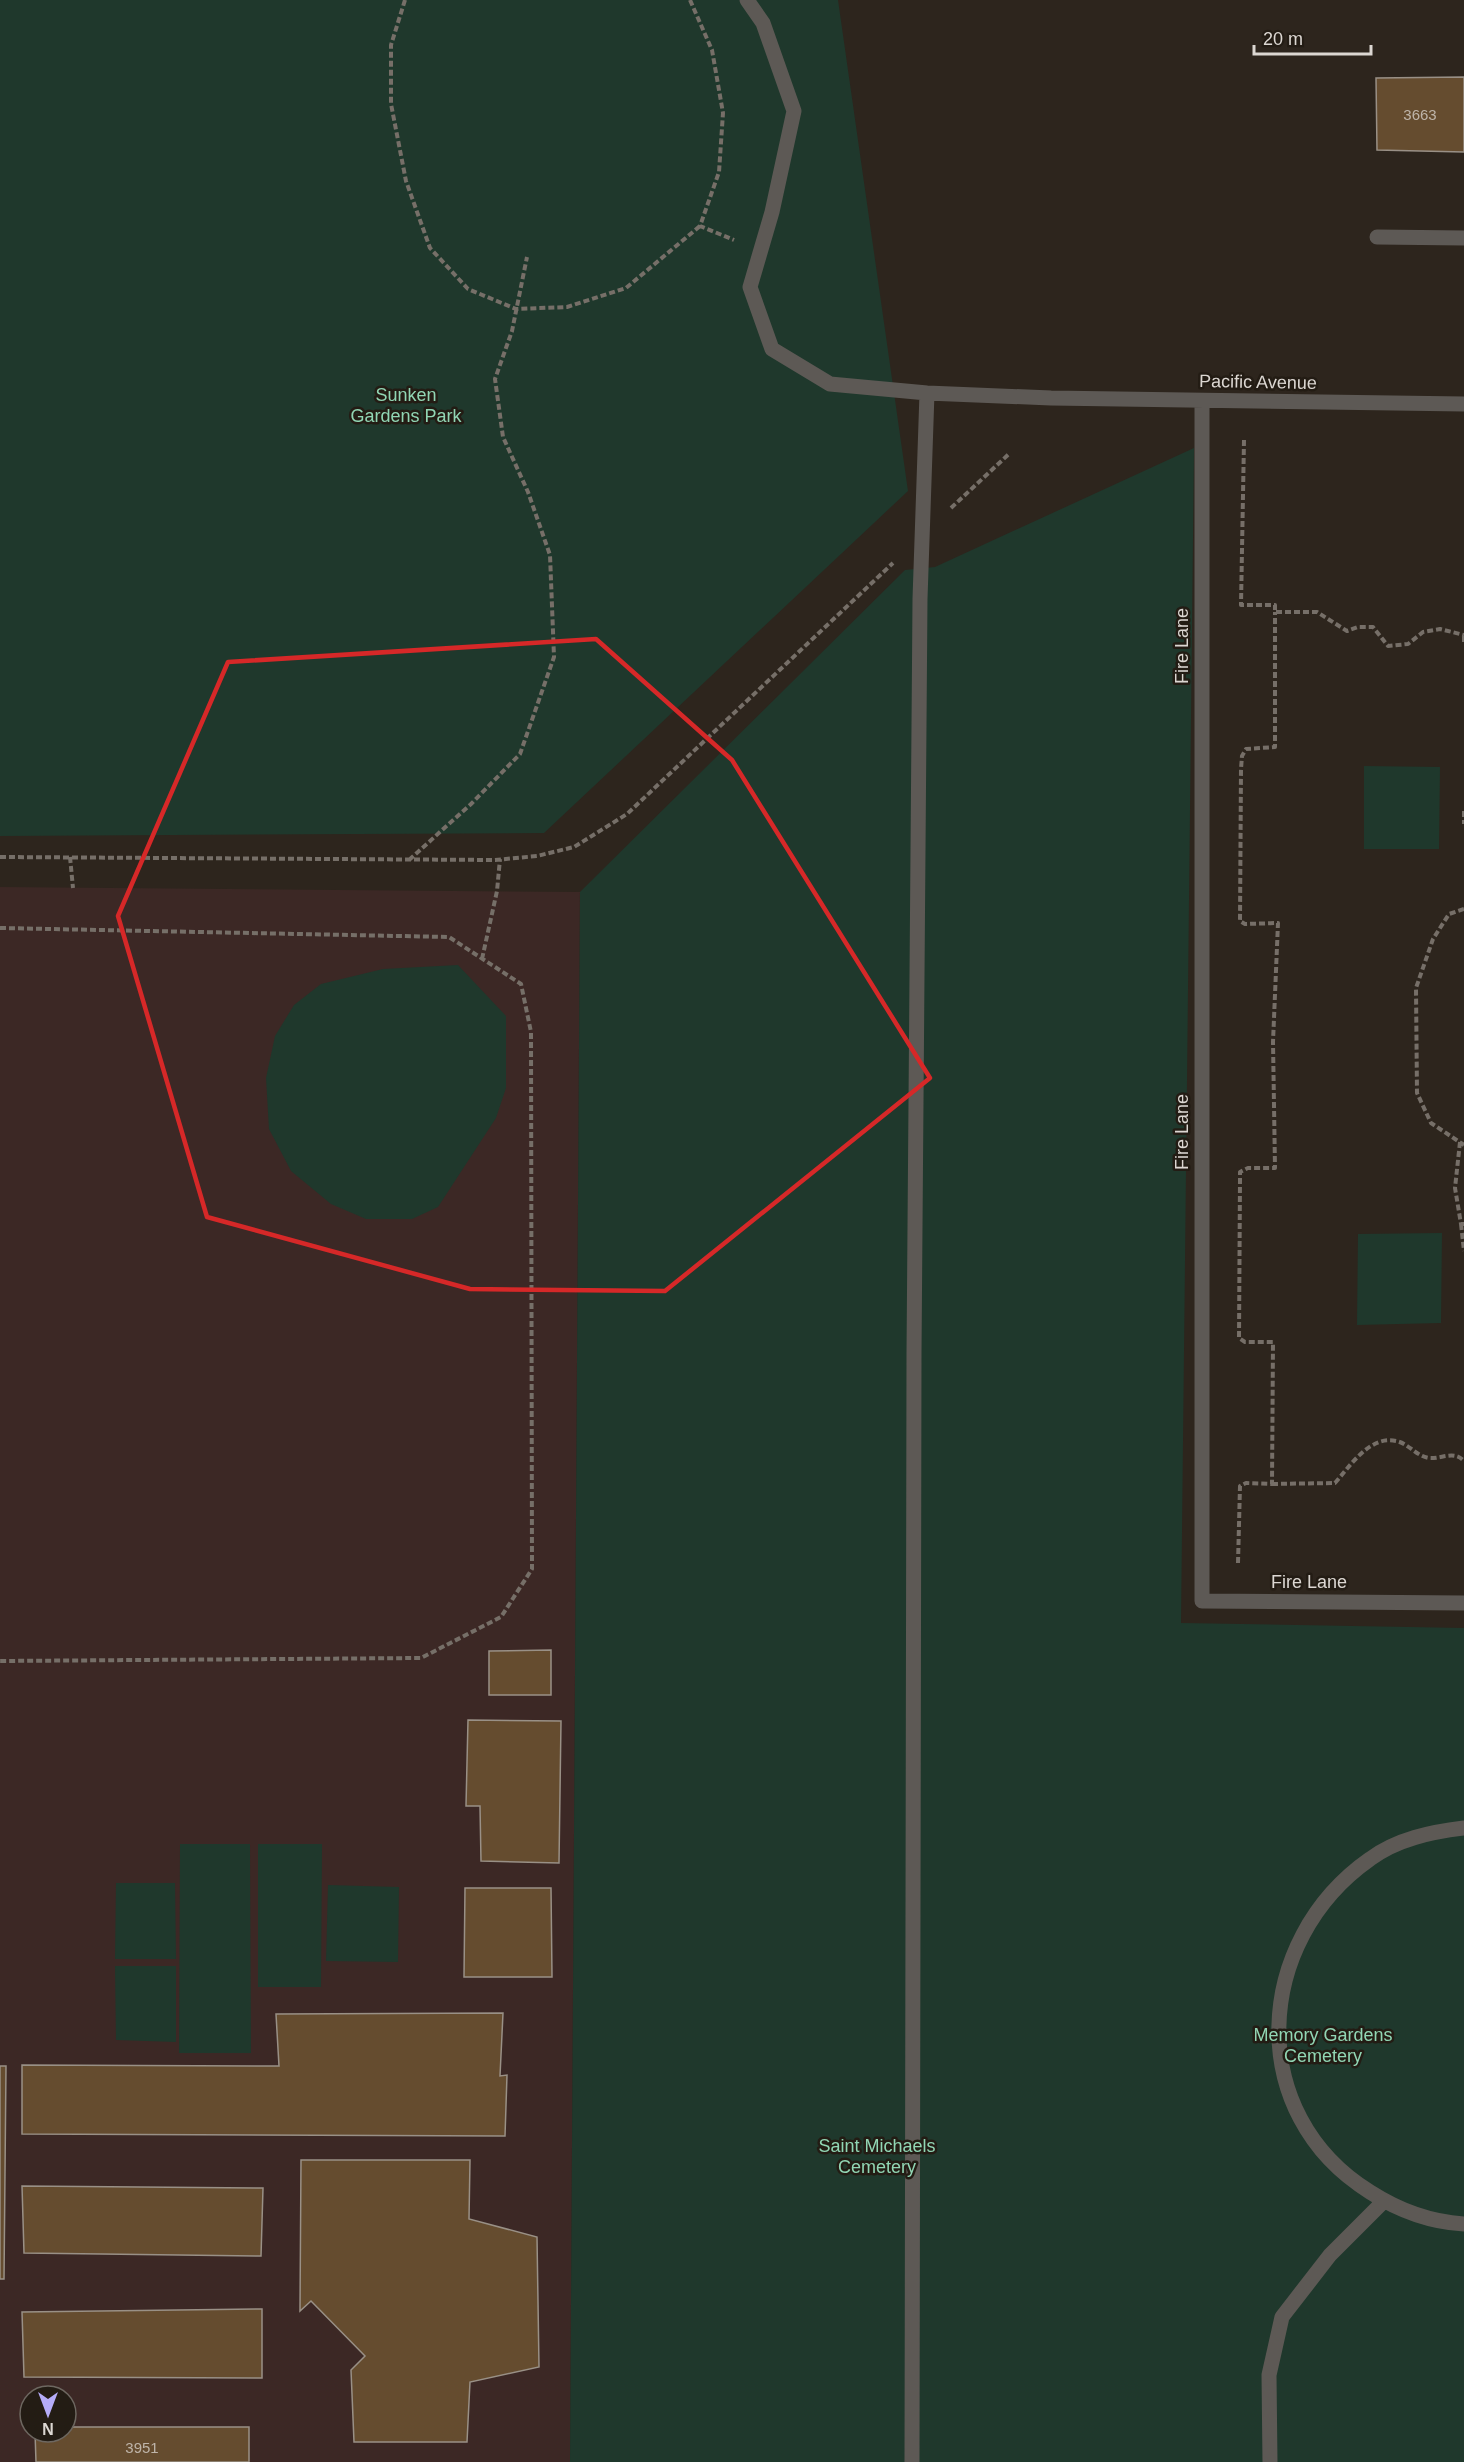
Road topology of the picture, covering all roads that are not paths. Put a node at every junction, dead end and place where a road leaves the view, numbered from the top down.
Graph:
1 (747, 0) edge
2 (1377, 237) dead end
3 (1464, 238) edge
4 (927, 393) junction
5 (1202, 402) junction
6 (1464, 404) edge
7 (1464, 1603) edge
8 (1464, 1828) edge
9 (1384, 2201) junction
10 (1464, 2223) edge
11 (912, 2462) edge
12 (1270, 2462) edge

1 - 4 street, Pacific Avenue
2 - 3 street
4 - 5 street, Pacific Avenue
4 - 11 street
5 - 6 street, Pacific Avenue
5 - 7 street, Fire Lane
8 - 9 street
9 - 10 street
9 - 12 street

